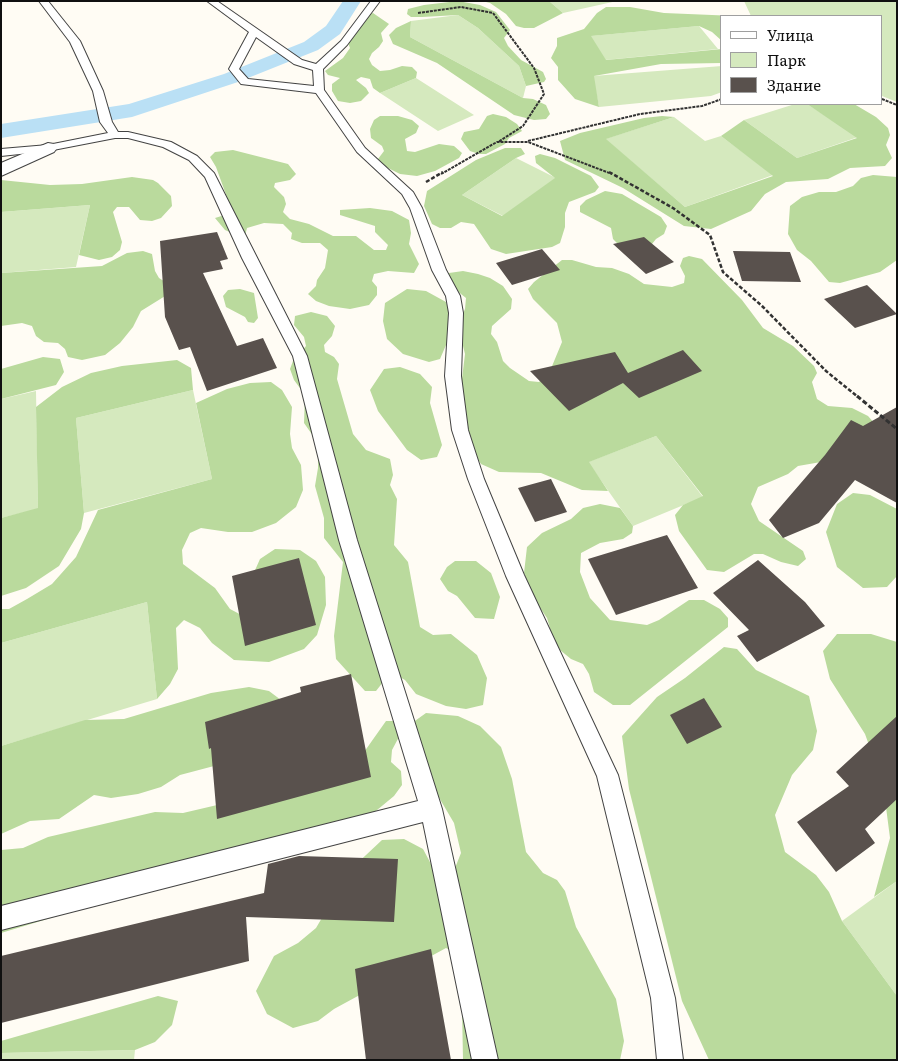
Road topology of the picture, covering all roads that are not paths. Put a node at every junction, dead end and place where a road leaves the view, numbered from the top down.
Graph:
1 (43, 1) edge
2 (211, 1) edge
3 (376, 1) edge
4 (254, 32) junction
5 (318, 68) junction
6 (318, 90) junction
7 (108, 122) junction
8 (48, 148) junction
9 (1, 153) edge
10 (1, 170) edge
11 (431, 809) junction
12 (1, 918) edge
13 (485, 1060) edge
14 (670, 1060) edge

1 - 7 lane
2 - 4 lane
3 - 5 lane
4 - 5 lane
4 - 6 lane
5 - 6 lane
6 - 14 lane
7 - 8 lane
7 - 11 lane
8 - 9 lane
8 - 10 street
11 - 12 lane
11 - 13 lane

